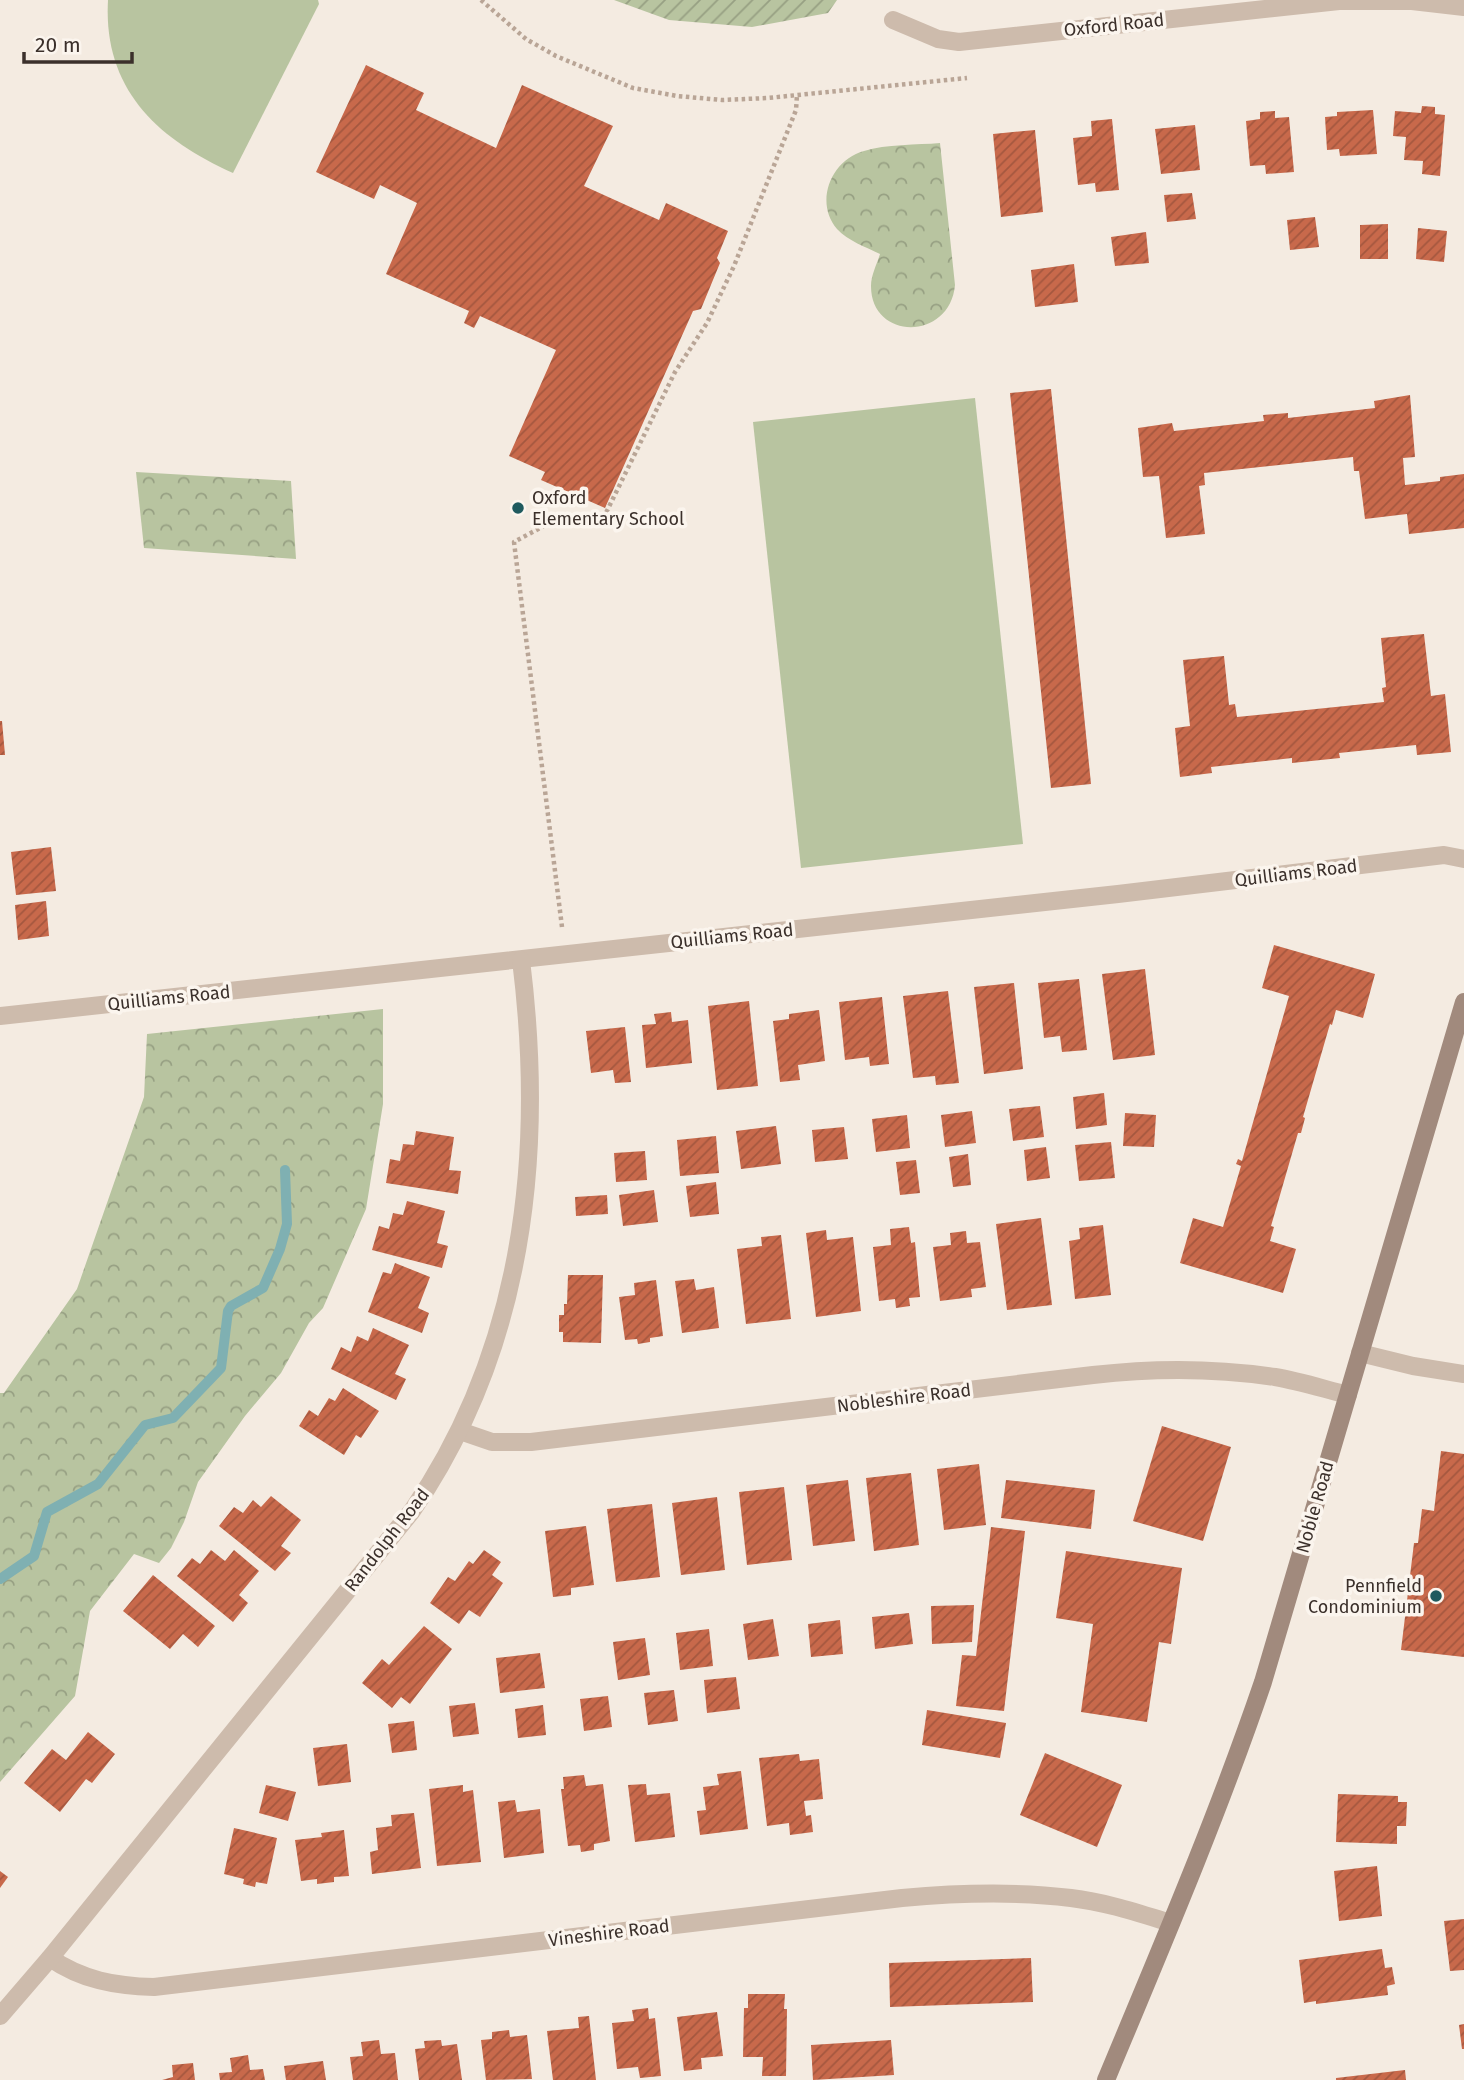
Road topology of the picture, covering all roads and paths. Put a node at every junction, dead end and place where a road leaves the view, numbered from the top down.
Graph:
1 (481, 0) edge
2 (1464, 7) edge
3 (893, 20) dead end
4 (967, 78) dead end
5 (797, 95) junction
6 (1464, 859) edge
7 (562, 927) dead end
8 (522, 960) junction
9 (1464, 1002) edge
10 (0, 1016) edge
11 (1360, 1353) junction
12 (1464, 1374) edge
13 (1348, 1395) junction
14 (460, 1431) junction
15 (1171, 1923) junction
16 (50, 1958) junction
17 (0, 2016) edge
18 (1106, 2080) edge

1 - 5 path
2 - 3 street, Oxford Road
4 - 5 path
5 - 7 path
6 - 8 street, Quilliams Road
8 - 10 street, Quilliams Road
8 - 14 street, Randolph Road
9 - 11 main road, Noble Road
11 - 12 street
11 - 13 main road, Noble Road
13 - 14 street, Nobleshire Road
13 - 15 main road, Noble Road
14 - 16 street, Randolph Road
15 - 16 street, Vineshire Road
15 - 18 main road, Noble Road
16 - 17 street, Randolph Road

